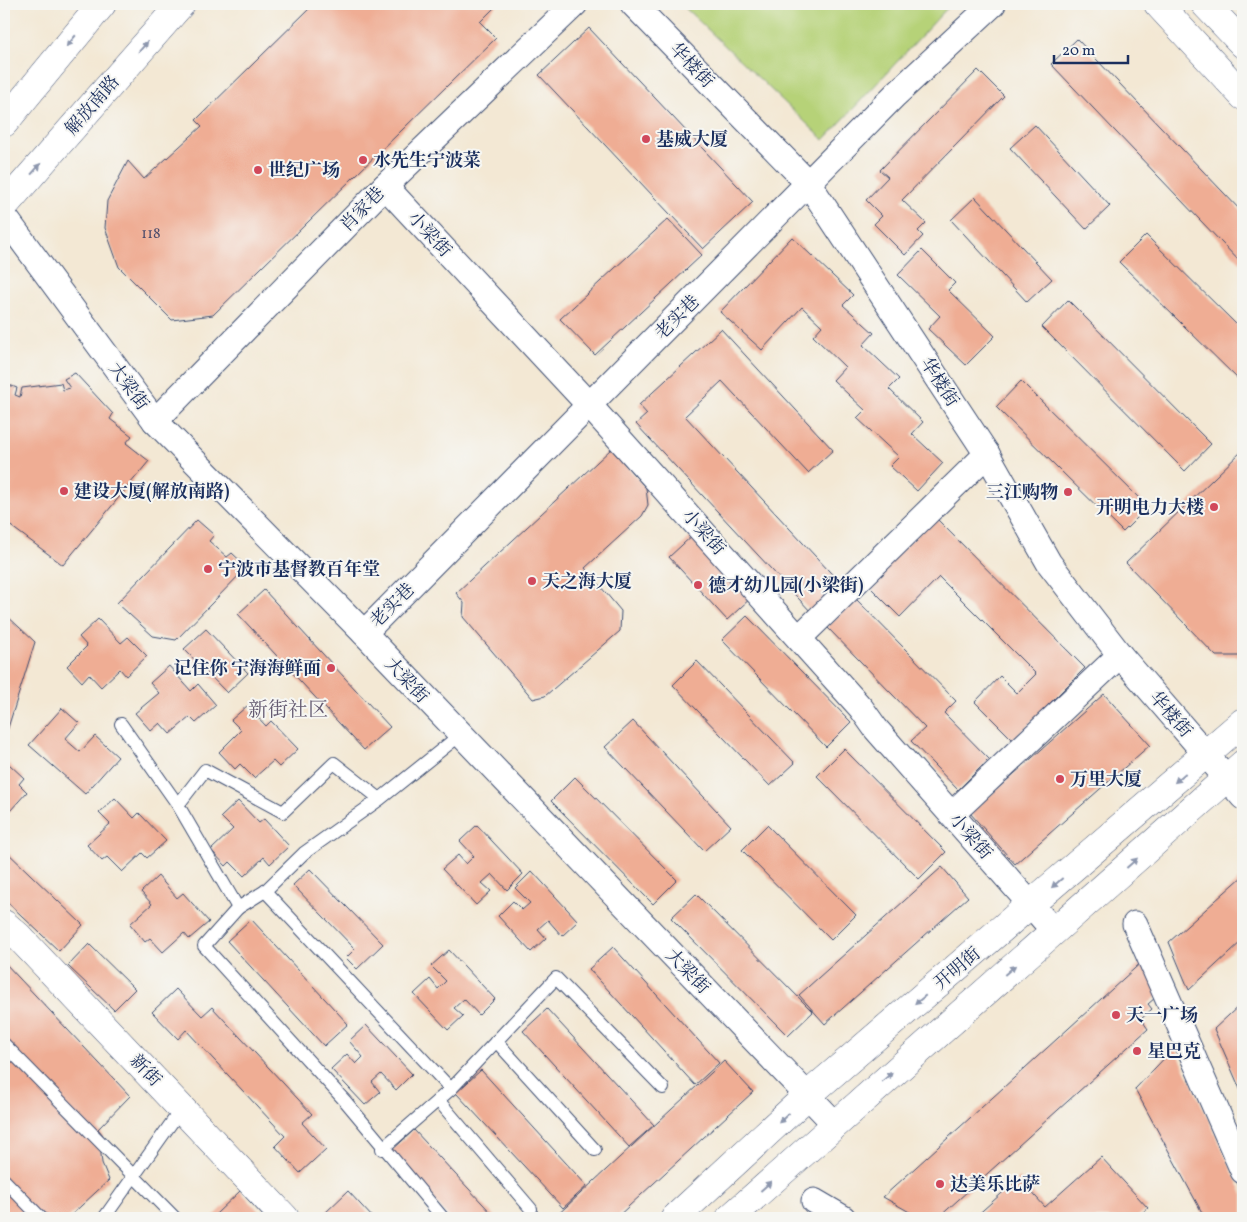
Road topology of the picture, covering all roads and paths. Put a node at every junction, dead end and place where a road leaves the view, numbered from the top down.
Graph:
1 (102, 4) edge
2 (181, 4) edge
3 (575, 4) edge
4 (633, 4) edge
5 (993, 4) edge
6 (1158, 4) edge
7 (1205, 4) edge
8 (1243, 44) edge
9 (1243, 96) edge
10 (4, 123) edge
11 (809, 184) junction
12 (385, 186) junction
13 (4, 206) edge
14 (4, 216) edge
15 (589, 406) junction
16 (155, 421) junction
17 (988, 454) junction
18 (364, 633) junction
19 (799, 638) junction
20 (1120, 655) junction
21 (1243, 722) edge
22 (121, 724) dead end
23 (460, 735) junction
24 (1207, 754) junction
25 (1238, 780) edge
26 (380, 799) junction
27 (178, 805) junction
28 (952, 814) junction
29 (265, 891) junction
30 (1032, 905) junction
31 (238, 908) junction
32 (4, 924) edge
33 (1135, 924) dead end
34 (1054, 931) junction
35 (496, 1041) junction
36 (4, 1044) edge
37 (663, 1088) dead end
38 (451, 1089) junction
39 (808, 1095) junction
40 (438, 1100) junction
41 (182, 1108) junction
42 (835, 1124) junction
43 (382, 1149) junction
44 (595, 1150) dead end
45 (1243, 1171) edge
46 (135, 1177) junction
47 (4, 1180) edge
48 (814, 1201) dead end
49 (531, 1209) dead end
50 (41, 1218) edge
51 (104, 1218) edge
52 (175, 1218) edge
53 (285, 1218) edge
54 (443, 1218) edge
55 (675, 1218) edge
56 (730, 1218) edge
57 (843, 1218) edge

1 -> 10 street
13 -> 2 street, 解放南路
3 - 12 street, 肖家巷
4 - 11 street, 华楼街
5 - 11 street, 老实巷
6 - 9 street
7 - 8 street
11 - 15 street, 老实巷
11 - 17 street, 华楼街
12 - 15 street, 小梁街
12 - 16 street, 肖家巷
14 - 16 street, 大梁街
15 - 18 street, 老实巷
15 - 19 street, 小梁街
16 - 18 street, 大梁街
17 - 19 street
17 - 20 street, 华楼街
18 - 23 street, 大梁街
19 - 28 street, 小梁街
20 - 24 street, 华楼街
20 - 28 street
21 - 24 street, 开明街
22 - 27 lane
23 - 26 lane
23 - 39 street, 大梁街
24 - 25 street, 华楼街
24 -> 30 street, 开明街
34 -> 25 street, 开明街
26 - 27 lane
26 - 29 lane
27 - 31 lane
28 - 30 street, 小梁街
29 - 31 lane
29 - 38 lane
30 - 34 street, 小梁街
30 -> 39 street, 开明街
31 - 43 lane
32 - 41 street, 新街
33 - 45 street
42 -> 34 street, 开明街
35 - 37 lane
35 - 38 lane
35 - 44 lane
36 - 46 lane
38 - 40 lane
39 - 42 street, 大梁街
39 -> 55 street, 开明街
40 - 43 lane
40 - 49 lane
41 - 46 lane
41 - 53 street, 新街
56 -> 42 street, 开明街
43 - 54 lane
46 - 51 lane
46 - 52 lane
47 - 50 lane
48 - 57 street

